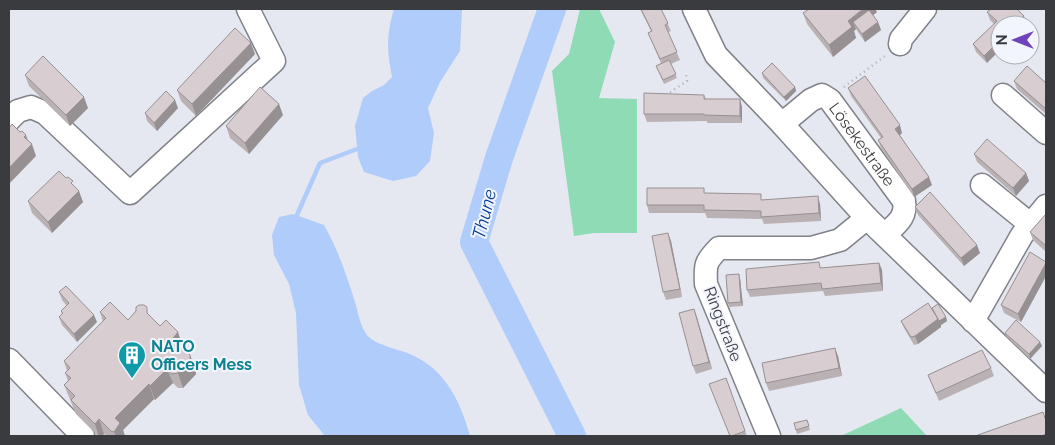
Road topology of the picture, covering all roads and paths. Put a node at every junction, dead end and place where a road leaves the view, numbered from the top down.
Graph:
1 (248, 9) edge
2 (694, 9) edge
3 (925, 9) edge
4 (900, 44) joint
5 (686, 73) dead end
6 (657, 95) edge
7 (1003, 95) dead end
8 (822, 96) junction
9 (9, 120) edge
10 (782, 124) junction
11 (1046, 133) edge
12 (982, 185) dead end
13 (1046, 206) edge
14 (867, 218) junction
15 (1030, 224) junction
16 (885, 235) junction
17 (973, 321) junction
18 (9, 360) edge
19 (1045, 386) edge
20 (776, 435) edge
21 (83, 436) edge

1 - 9 street
2 - 10 street
3 - 4 street
4 - 8 path
5 - 6 path
7 - 11 street
8 - 10 street, Lösekestraße
8 - 16 street, Lösekestraße
10 - 14 street
12 - 15 street
13 - 15 street
14 - 16 street
14 - 20 street, Ringstraße
15 - 17 street
16 - 17 street
17 - 19 street
18 - 21 street

